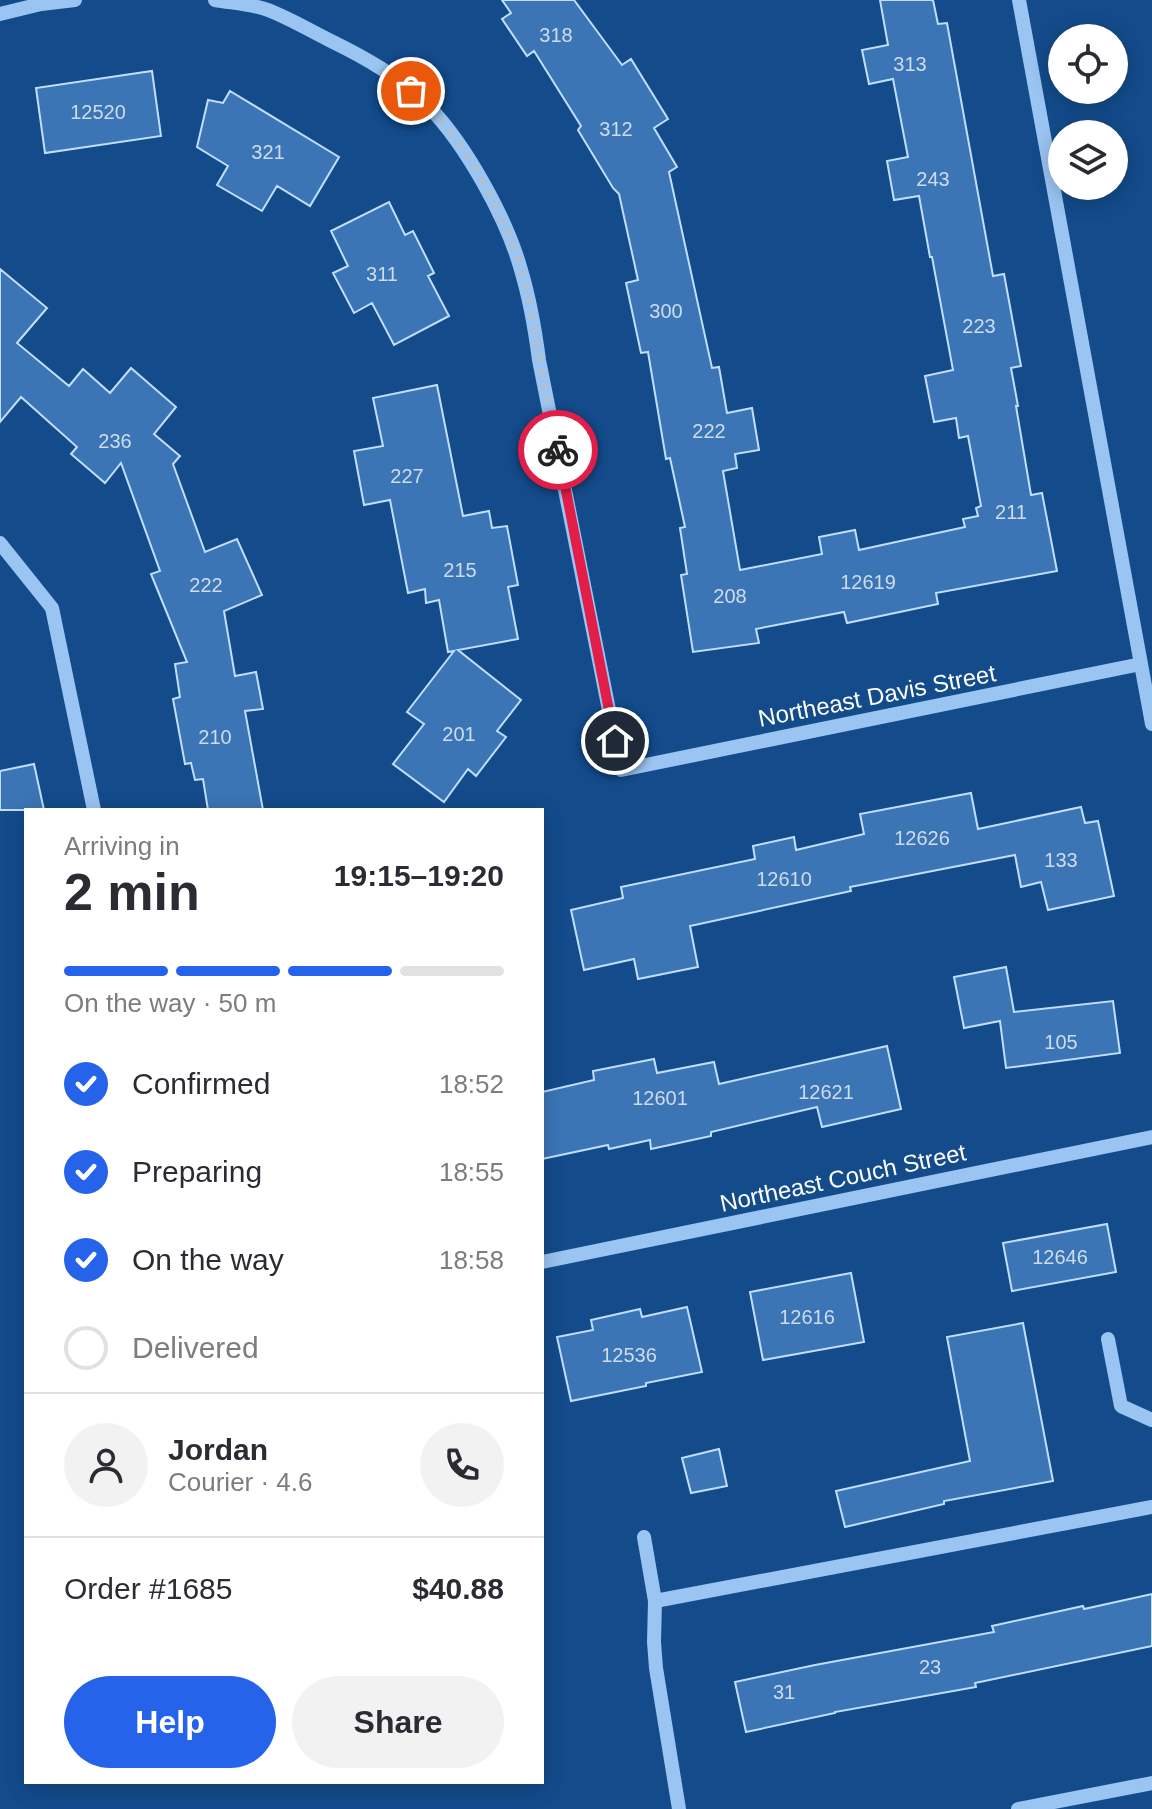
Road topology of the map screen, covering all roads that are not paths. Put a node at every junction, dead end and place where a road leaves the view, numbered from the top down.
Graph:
1 (75, 0) edge
2 (215, 0) edge
3 (1019, 0) edge
4 (268, 5) edge
5 (0, 14) edge
6 (0, 543) edge
7 (1141, 664) junction
8 (1152, 724) edge
9 (94, 808) edge
10 (1152, 1137) edge
11 (544, 1262) edge
12 (1108, 1339) dead end
13 (1152, 1420) edge
14 (1152, 1507) edge
15 (644, 1537) dead end
16 (655, 1601) junction
17 (1152, 1783) edge
18 (679, 1809) edge
19 (1018, 1809) edge

1 - 5 street
2 - 4 street
3 - 7 street
4 - 7 street, Northeast Davis Street
6 - 9 street
7 - 8 street
10 - 11 street, Northeast Couch Street
12 - 13 street
14 - 16 street
15 - 16 street
16 - 18 street
17 - 19 street

